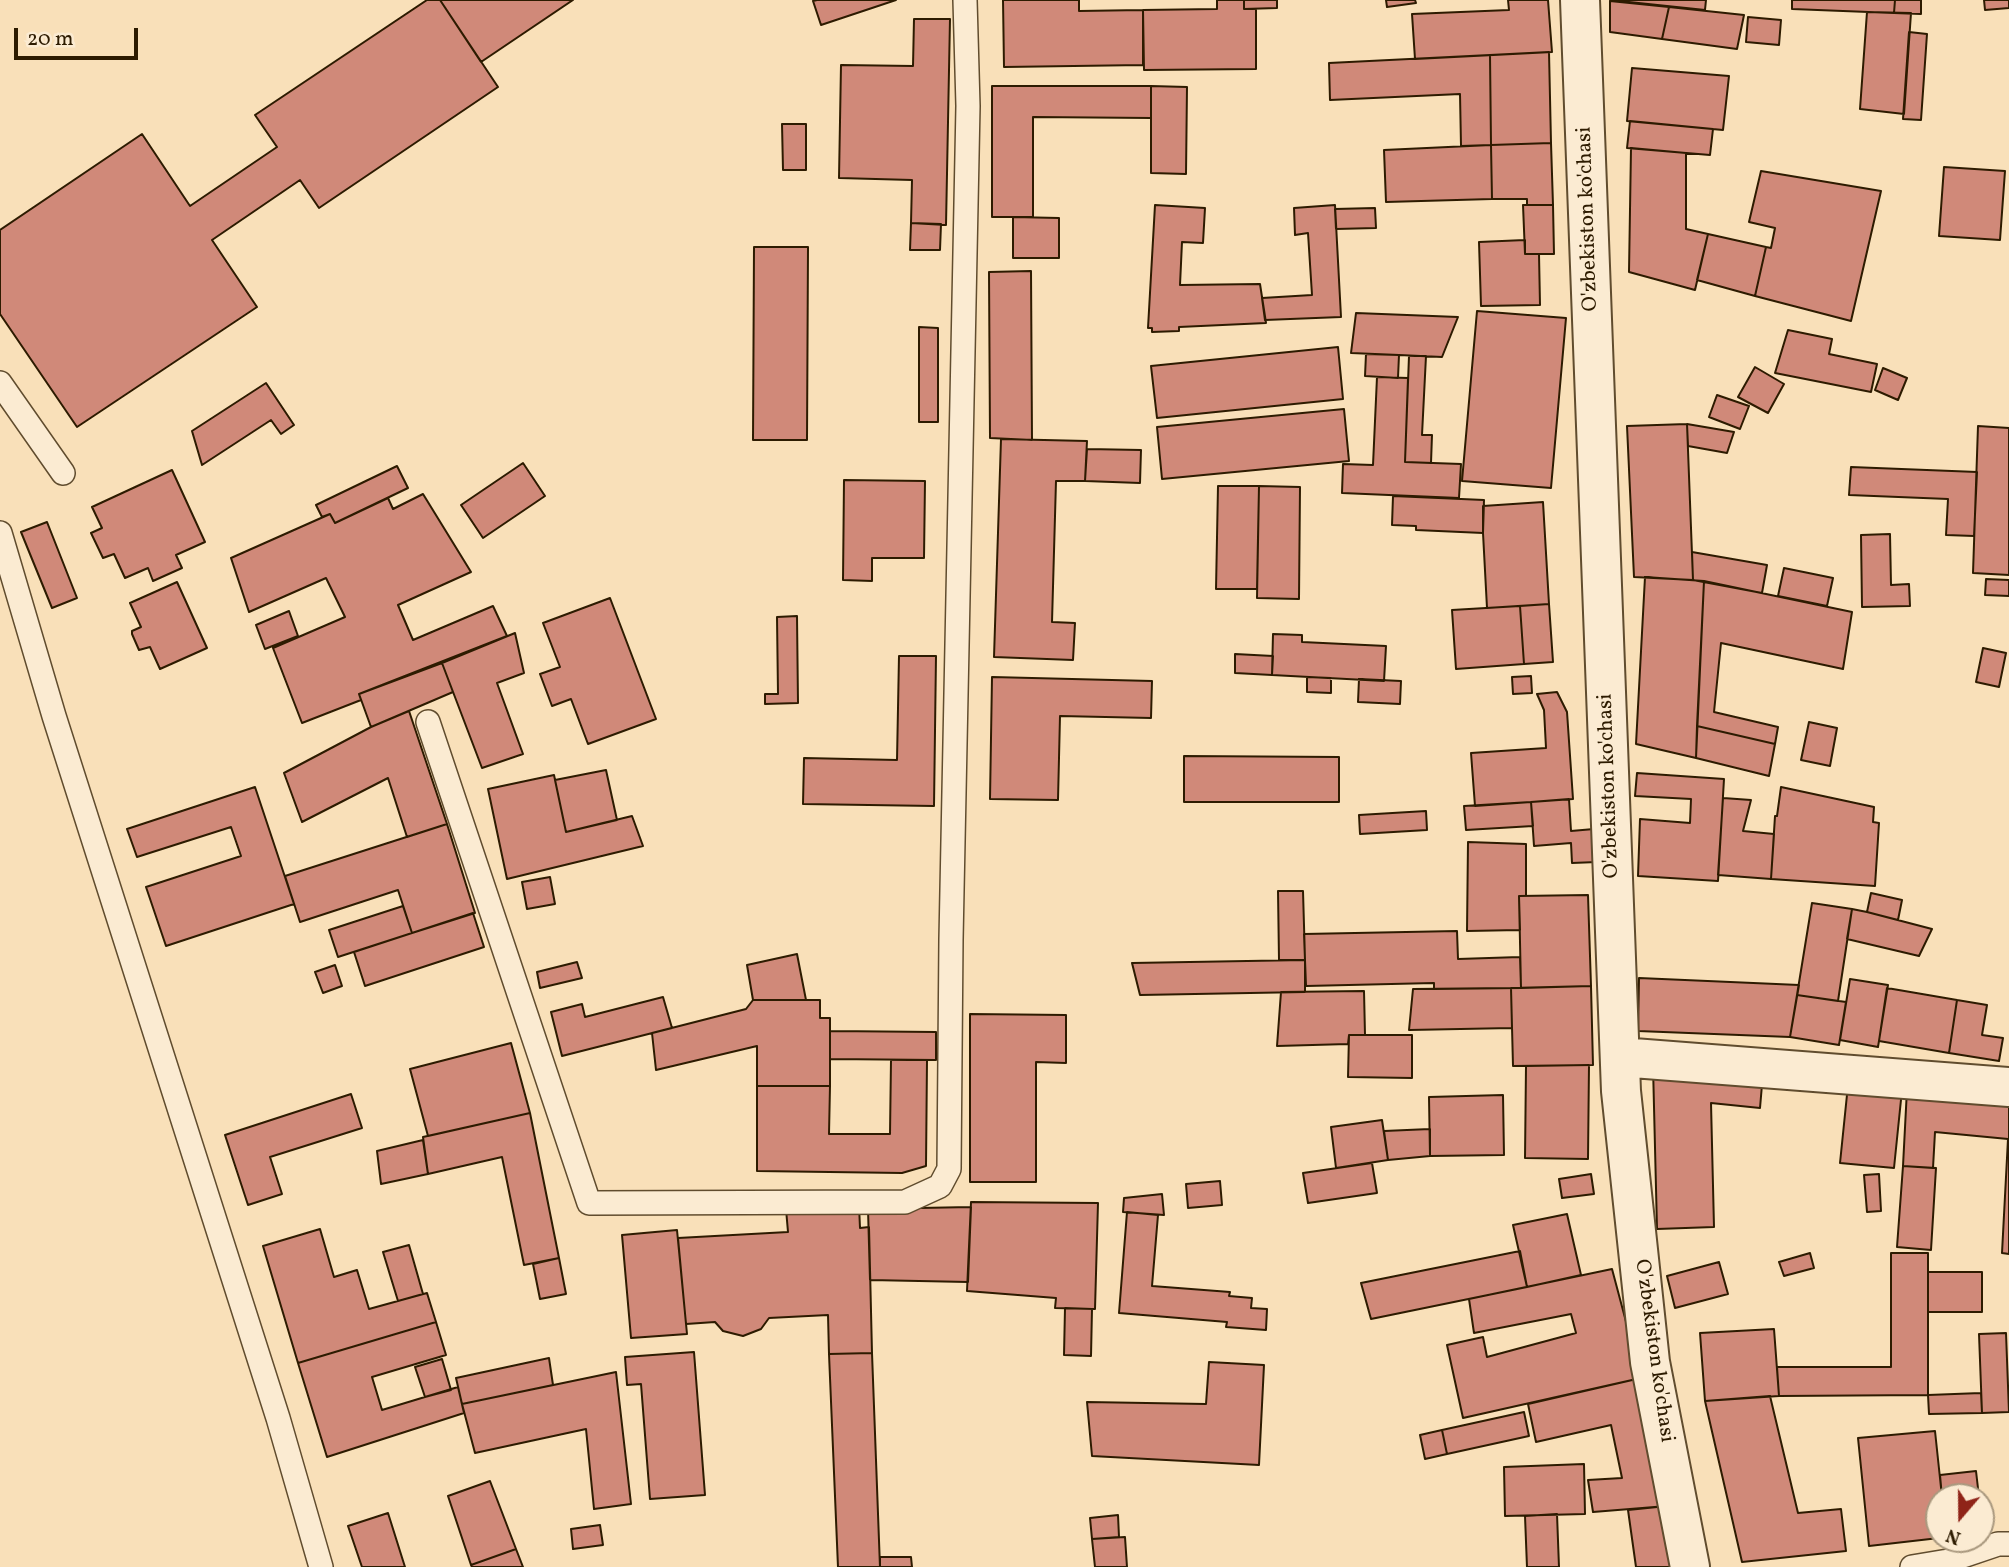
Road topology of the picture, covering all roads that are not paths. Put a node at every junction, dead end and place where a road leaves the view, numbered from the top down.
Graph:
1 (965, 0) edge
2 (1580, 0) edge
3 (0, 383) edge
4 (64, 472) dead end
5 (0, 533) edge
6 (428, 722) dead end
7 (1620, 1057) junction
8 (2009, 1087) edge
9 (2009, 1544) edge
10 (321, 1567) edge
11 (1690, 1567) edge
12 (1912, 1567) edge

1 - 6 lane
2 - 7 street, O'zbekiston ko'chasi
3 - 4 lane
5 - 10 lane
7 - 8 street
7 - 11 street, O'zbekiston ko'chasi
9 - 12 lane

